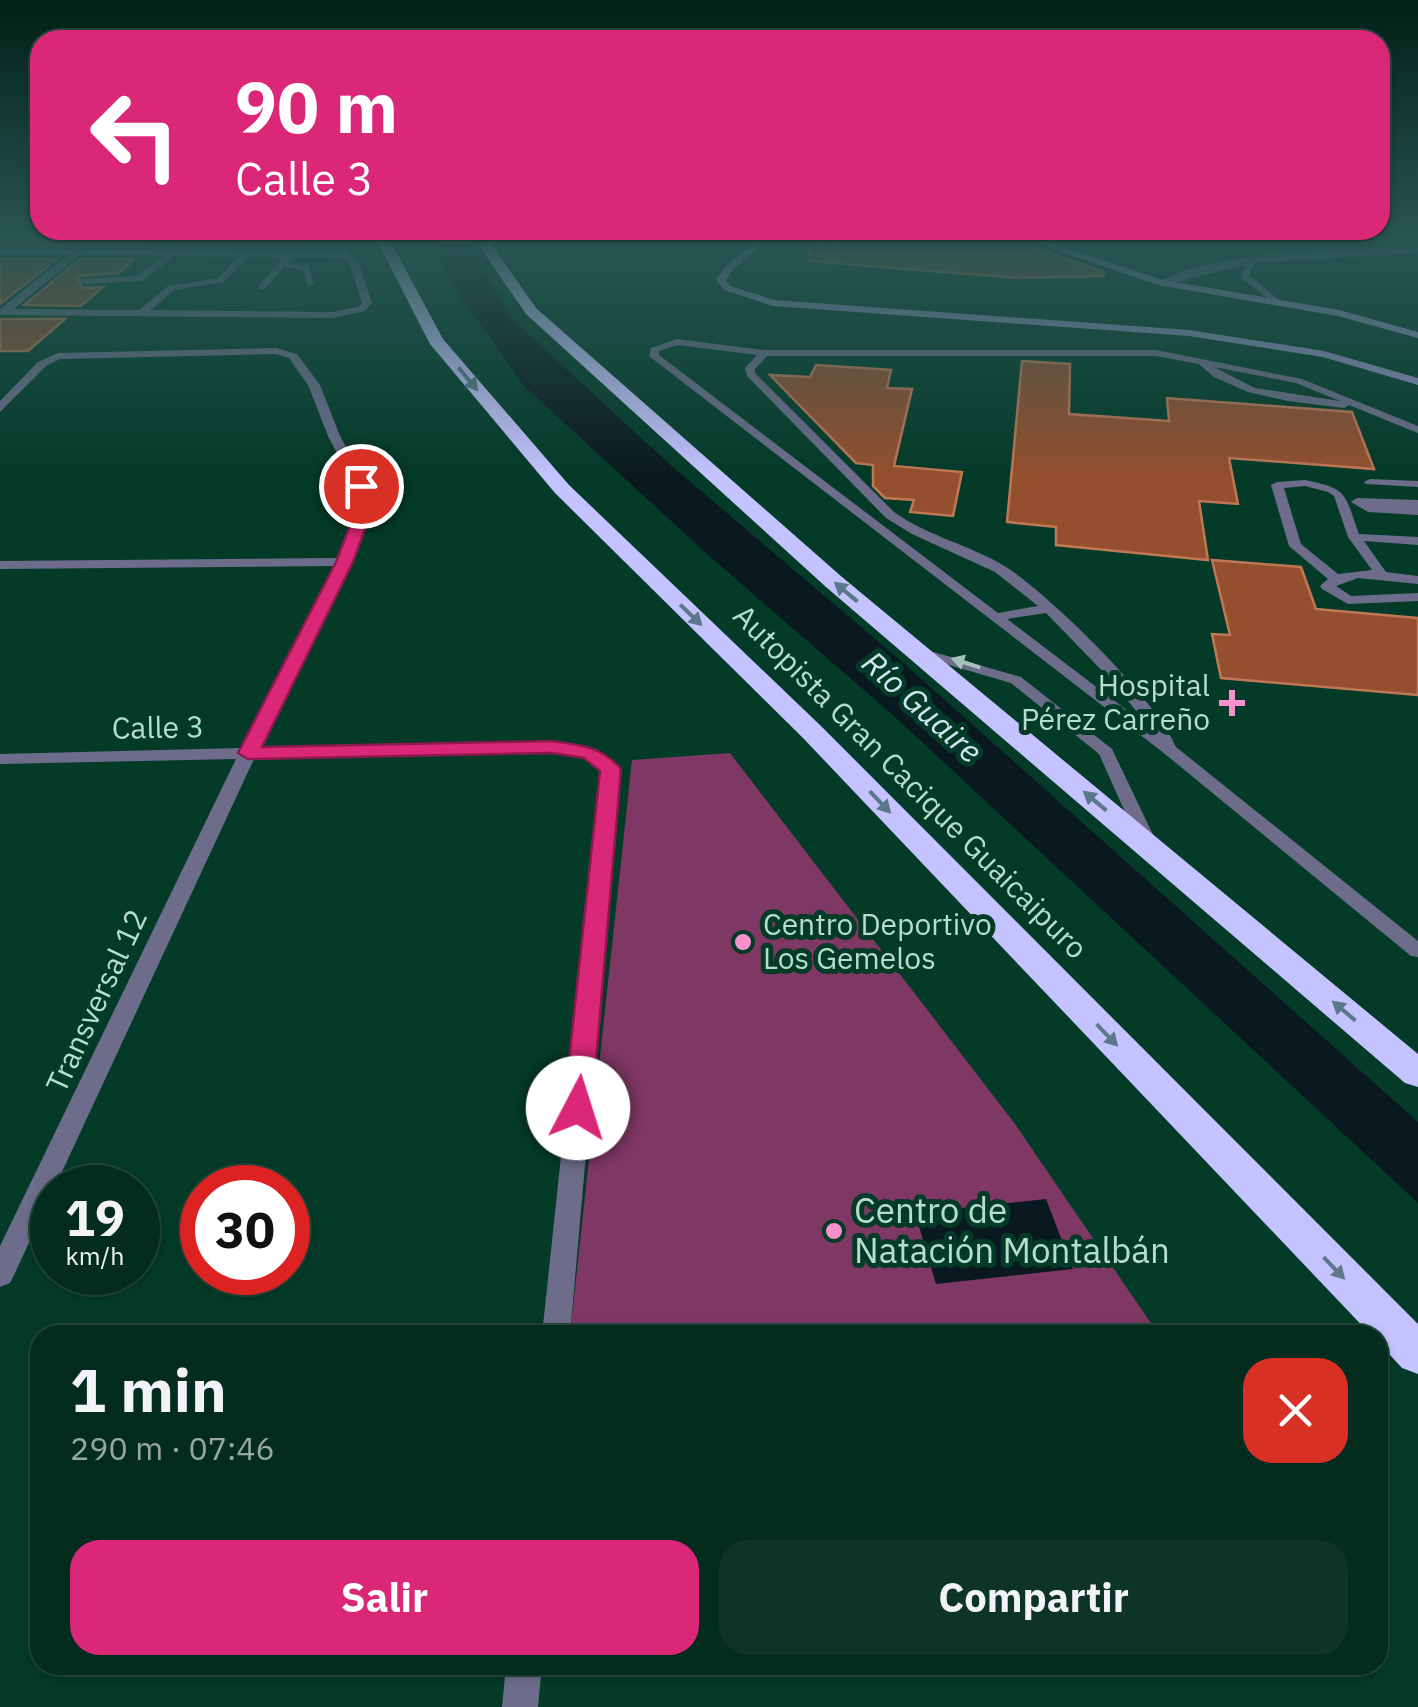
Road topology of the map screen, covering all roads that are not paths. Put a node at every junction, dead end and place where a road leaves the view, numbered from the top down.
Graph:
1 (423, 317) edge
2 (537, 317) edge
3 (939, 317) edge
4 (1352, 317) edge
5 (1418, 335) edge
6 (764, 353) junction
7 (1200, 359) junction
8 (1418, 382) edge
9 (0, 408) edge
10 (1372, 408) junction
11 (1418, 430) edge
12 (1370, 482) dead end
13 (1418, 484) edge
14 (1418, 533) edge
15 (1354, 537) junction
16 (1399, 540) junction
17 (1418, 541) edge
18 (344, 562) junction
19 (0, 565) edge
20 (1382, 576) junction
21 (1334, 578) junction
22 (1418, 580) edge
23 (1418, 598) edge
24 (1046, 608) junction
25 (996, 617) junction
26 (916, 651) junction
27 (1171, 751) junction
28 (248, 753) junction
29 (0, 759) edge
30 (1149, 846) junction
31 (1418, 950) edge
32 (1418, 1074) edge
33 (0, 1275) edge
34 (557, 1325) edge
35 (1418, 1354) edge
36 (523, 1675) edge
37 (520, 1707) edge

1 -> 35 highway, Autopista Gran Cacique Guaicaipuro
26 -> 2 highway
3 - 8 main road
4 - 5 main road
6 - 7 lane
6 - 24 lane
6 - 25 lane
7 - 10 lane
7 - 10 lane
9 - 18 street, Transversal 12
10 - 11 lane
12 - 13 lane
14 - 16 lane
15 - 16 lane
15 - 20 lane
15 - 21 lane
16 - 17 lane
18 - 19 street
18 - 28 street, Transversal 12
20 - 21 lane
20 - 22 lane
21 - 23 lane
24 - 25 lane
24 - 27 lane
25 - 27 lane
30 -> 26 highway
30 -> 26 lane
27 - 31 lane
28 - 29 street, Calle 3
28 - 33 street, Transversal 12
28 - 34 street, Calle 3
32 -> 30 highway
36 - 37 street

